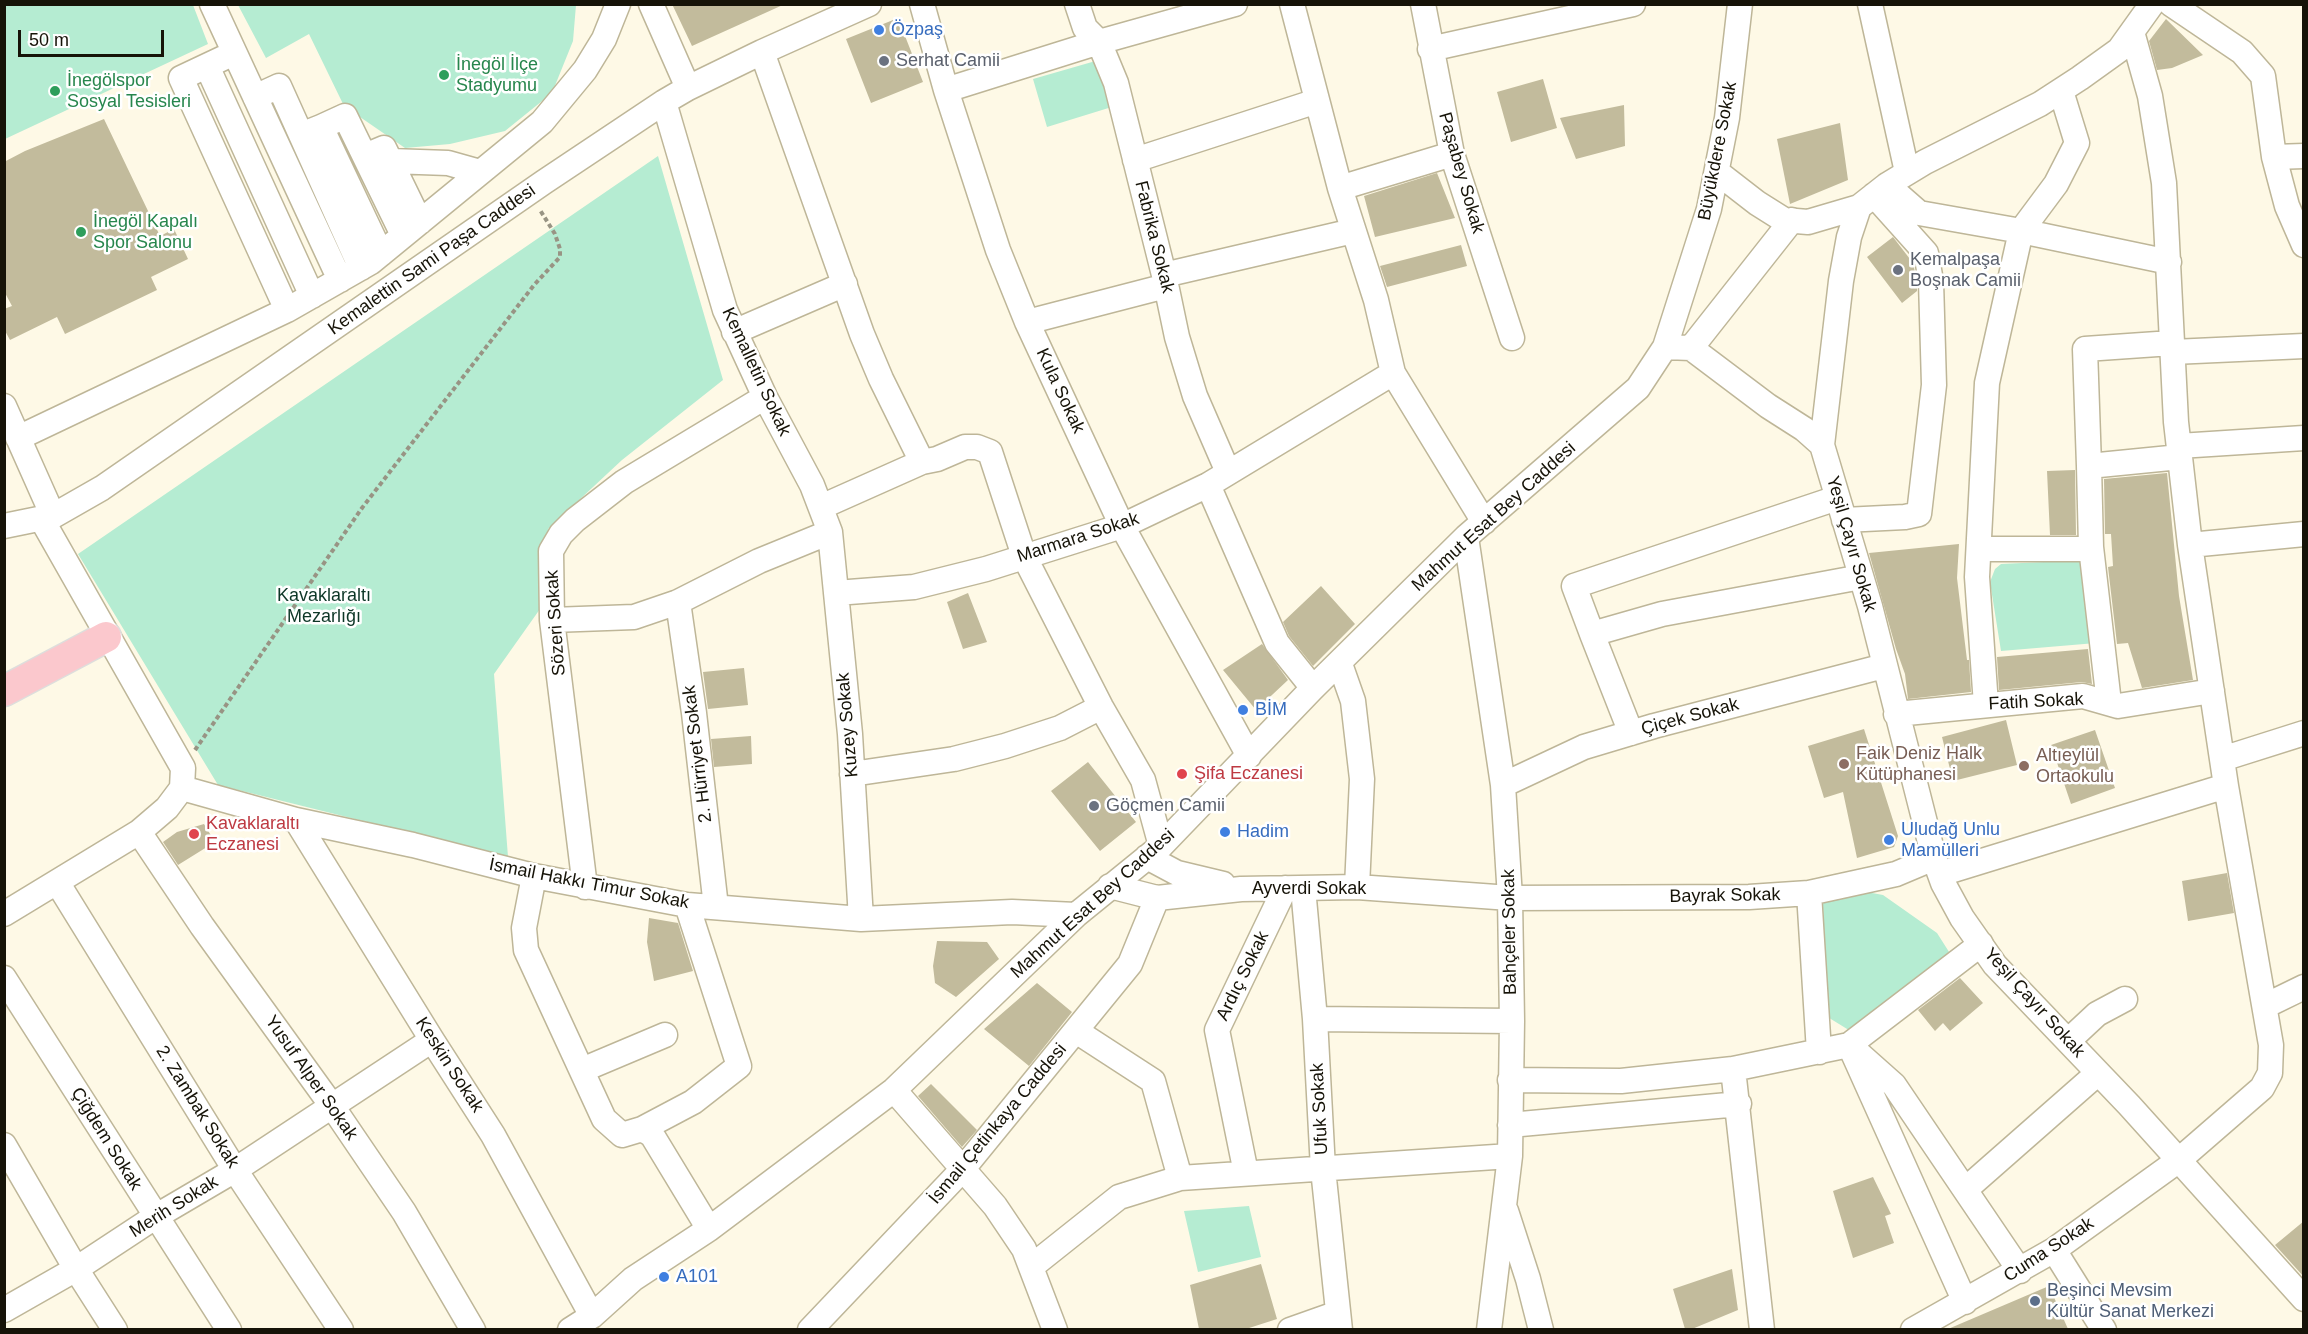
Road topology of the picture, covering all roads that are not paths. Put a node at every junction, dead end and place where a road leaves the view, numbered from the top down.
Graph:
1 (212, 4) edge
2 (618, 4) edge
3 (651, 4) edge
4 (869, 4) edge
5 (922, 4) edge
6 (1077, 4) edge
7 (1235, 4) edge
8 (1292, 4) edge
9 (1423, 4) edge
10 (1633, 4) edge
11 (1740, 4) edge
12 (1870, 4) edge
13 (2152, 4) edge
14 (2171, 4) edge
15 (2132, 32) junction
16 (1099, 42) junction
17 (1430, 49) junction
18 (762, 52) junction
19 (234, 53) junction
20 (207, 66) junction
21 (688, 88) junction
22 (946, 90) junction
23 (2061, 91) junction
24 (255, 97) junction
25 (1317, 101) junction
26 (664, 102) junction
27 (311, 131) junction
28 (1452, 154) junction
29 (365, 156) junction
30 (2304, 156) edge
31 (2274, 157) junction
32 (1135, 160) junction
33 (390, 161) junction
34 (480, 172) junction
35 (1717, 172) junction
36 (1340, 188) junction
37 (1882, 190) junction
38 (1792, 220) junction
39 (412, 229) junction
40 (1353, 231) junction
41 (2021, 231) junction
42 (2304, 244) edge
43 (381, 254) junction
44 (2169, 262) junction
45 (361, 268) junction
46 (340, 280) junction
47 (1165, 280) junction
48 (845, 284) junction
49 (312, 296) junction
50 (287, 310) junction
51 (1027, 322) junction
52 (734, 332) junction
53 (1512, 338) dead end
54 (1668, 338) junction
55 (2304, 346) edge
56 (2173, 347) junction
57 (1691, 348) junction
58 (1393, 373) junction
59 (765, 397) junction
60 (4, 406) edge
61 (18, 438) junction
62 (2304, 438) edge
63 (1822, 445) junction
64 (2180, 451) junction
65 (922, 462) junction
66 (2089, 466) junction
67 (1228, 472) junction
68 (1208, 485) junction
69 (820, 507) junction
70 (1841, 509) junction
71 (47, 517) junction
72 (4, 526) edge
73 (1122, 526) junction
74 (1475, 529) junction
75 (830, 532) junction
76 (2304, 534) edge
77 (2190, 544) junction
78 (2091, 547) junction
79 (1978, 549) junction
80 (1024, 556) junction
81 (1861, 577) junction
82 (836, 593) junction
83 (678, 602) junction
84 (552, 620) junction
85 (1593, 634) junction
86 (106, 637) junction
87 (1340, 664) junction
88 (1884, 666) junction
89 (1313, 688) junction
90 (4, 691) edge
91 (2212, 692) junction
92 (2109, 703) junction
93 (1986, 705) junction
94 (1101, 706) junction
95 (1896, 714) junction
96 (1631, 733) junction
97 (2304, 733) edge
98 (1249, 756) junction
99 (2222, 759) junction
100 (852, 774) junction
101 (182, 778) junction
102 (1503, 785) junction
103 (2226, 786) junction
104 (296, 820) junction
105 (139, 832) junction
106 (1154, 852) junction
107 (1937, 866) junction
108 (534, 876) junction
109 (57, 882) junction
110 (1110, 886) junction
111 (585, 887) junction
112 (1357, 887) junction
113 (1294, 888) junction
114 (1241, 889) junction
115 (1809, 893) junction
116 (1157, 898) junction
117 (1510, 898) junction
118 (687, 905) junction
119 (716, 907) junction
120 (4, 915) edge
121 (1076, 915) junction
122 (861, 919) junction
123 (1981, 944) junction
124 (4, 978) edge
125 (2304, 987) edge
126 (2125, 999) dead end
127 (2265, 1006) junction
128 (1315, 1019) junction
129 (1512, 1021) junction
130 (1076, 1031) junction
131 (665, 1035) dead end
132 (432, 1040) junction
133 (2068, 1041) junction
134 (1850, 1045) junction
135 (1819, 1052) junction
136 (1733, 1069) junction
137 (582, 1070) junction
138 (2098, 1073) junction
139 (1510, 1080) junction
140 (894, 1090) junction
141 (1739, 1104) junction
142 (332, 1106) junction
143 (1510, 1125) junction
144 (642, 1129) junction
145 (4, 1145) edge
146 (1509, 1156) junction
147 (2179, 1160) junction
148 (1323, 1169) junction
149 (235, 1170) junction
150 (962, 1170) junction
151 (1246, 1173) junction
152 (1180, 1178) junction
153 (1966, 1189) junction
154 (1504, 1203) junction
155 (155, 1217) junction
156 (709, 1228) junction
157 (2054, 1250) junction
158 (1031, 1267) junction
159 (76, 1269) junction
160 (2020, 1271) junction
161 (2303, 1297) edge
162 (1965, 1302) junction
163 (4, 1310) edge
164 (592, 1316) junction
165 (1339, 1322) edge
166 (1924, 1327) edge
167 (115, 1329) edge
168 (228, 1329) edge
169 (341, 1329) edge
170 (473, 1329) edge
171 (570, 1329) edge
172 (810, 1329) edge
173 (1055, 1329) edge
174 (1290, 1329) edge
175 (1489, 1329) edge
176 (1541, 1329) edge
177 (1762, 1329) edge
178 (2104, 1329) edge

1 - 19 street
2 - 34 street
3 - 21 street
4 - 18 street, Kemalettin Sami Paşa Caddesi
5 - 22 street, Kula Sokak
6 - 16 street, Fabrika Sokak
7 - 16 street
8 - 25 street
9 - 17 street, Paşabey Sokak
10 - 17 street
11 - 35 street, Büyükdere Sokak
12 - 37 street
13 - 15 street
14 - 31 street
15 - 23 street
15 - 44 street, Cuma Sokak
16 - 22 street
16 - 32 street, Fabrika Sokak
17 - 28 street, Paşabey Sokak
18 - 21 street, Kemalettin Sami Paşa Caddesi
18 - 48 street
19 - 20 street
19 - 24 street
20 - 49 street
20 - 50 street
21 - 26 street, Kemalettin Sami Paşa Caddesi
22 - 51 street, Kula Sokak
23 - 37 street
23 - 41 street
24 - 27 street
24 - 46 street
25 - 32 street
25 - 36 street
26 - 52 street, Kemalletin Sokak
26 - 71 street, Kemalettin Sami Paşa Caddesi
27 - 29 street
27 - 43 street
27 - 45 street
28 - 36 street
28 - 53 street, Paşabey Sokak
29 - 33 street
29 - 39 street
30 - 31 street
31 - 42 street
32 - 47 street, Fabrika Sokak
33 - 34 street
33 - 39 street
34 - 39 street
35 - 38 street
35 - 54 street, Büyükdere Sokak
36 - 40 street
37 - 38 street
37 - 41 street
37 - 63 street
37 - 70 street
38 - 57 street
39 - 43 street
40 - 47 street
40 - 58 street
41 - 44 street
41 - 79 street
43 - 45 street
44 - 56 street, Cuma Sokak
45 - 46 street
46 - 49 street
47 - 51 street
47 - 67 street, Fabrika Sokak
48 - 52 street
48 - 65 street
49 - 50 street
50 - 61 street
51 - 73 street, Kula Sokak
52 - 59 street, Kemalletin Sokak
54 - 57 street
54 - 74 street, Mahmut Esat Bey Caddesi
55 - 56 street
56 - 64 street, Cuma Sokak
56 - 66 street
57 - 63 street
58 - 67 street, Marmara Sokak
58 - 74 street
59 - 69 street, Kemalletin Sokak
59 - 84 street, Sözeri Sokak
60 - 61 street
61 - 71 street
62 - 64 street
63 - 70 street, Yeşil Çayır Sokak
64 - 66 street
64 - 77 street, Cuma Sokak
65 - 69 street
65 - 80 street
66 - 78 street
67 - 68 street, Marmara Sokak
68 - 73 street, Marmara Sokak
68 - 89 street
69 - 75 street, Kemalletin Sokak
70 - 81 street, Yeşil Çayır Sokak
70 - 85 street
71 - 72 street, Kemalettin Sami Paşa Caddesi
71 - 86 street
73 - 80 street, Marmara Sokak
73 - 98 street, Kula Sokak
74 - 87 street, Mahmut Esat Bey Caddesi
74 - 102 street, Bahçeler Sokak
75 - 82 street, Kuzey Sokak
75 - 83 street
76 - 77 street
77 - 91 street, Cuma Sokak
78 - 79 street
78 - 92 street
79 - 93 street
80 - 82 street, Marmara Sokak
80 - 94 street
81 - 85 street
81 - 88 street, Yeşil Çayır Sokak
82 - 100 street, Kuzey Sokak
83 - 84 street
83 - 119 street, 2. Hürriyet Sokak
84 - 111 street, Sözeri Sokak
85 - 96 street
86 - 90 main road
86 - 101 street
87 - 89 street, Mahmut Esat Bey Caddesi
87 - 112 street
88 - 95 street, Yeşil Çayır Sokak
88 - 96 street, Çiçek Sokak
89 - 98 street, Mahmut Esat Bey Caddesi
91 - 92 street, Fatih Sokak
91 - 99 street, Cuma Sokak
92 - 93 street, Fatih Sokak
93 - 95 street, Fatih Sokak
94 - 100 street
94 - 106 street
95 - 107 street, Yeşil Çayır Sokak
96 - 102 street, Çiçek Sokak
97 - 99 street
98 - 106 street, Mahmut Esat Bey Caddesi
99 - 103 street, Cuma Sokak
100 - 122 street, Kuzey Sokak
101 - 104 street, İsmail Hakkı Timur Sokak
101 - 105 street
102 - 117 street, Bahçeler Sokak
103 - 107 street, Bayrak Sokak
103 - 127 street, Cuma Sokak
104 - 108 street, İsmail Hakkı Timur Sokak
104 - 132 street, Keskin Sokak
105 - 109 street
105 - 142 street, Yusuf Alper Sokak
106 - 110 street, Mahmut Esat Bey Caddesi
106 - 114 street
107 - 115 street, Bayrak Sokak
107 - 123 street, Yeşil Çayır Sokak
108 - 111 street, İsmail Hakkı Timur Sokak
108 - 137 street
109 - 120 street
109 - 149 street, 2. Zambak Sokak
110 - 116 street, Ayverdi Sokak
110 - 121 street, Mahmut Esat Bey Caddesi
111 - 118 street, İsmail Hakkı Timur Sokak
112 - 113 street, Ayverdi Sokak
112 - 117 street, Ayverdi Sokak
113 - 114 street, Ayverdi Sokak
113 - 128 street, Ufuk Sokak
113 - 151 street, Ardıç Sokak
114 - 116 street, Ayverdi Sokak
115 - 117 street, Bayrak Sokak
115 - 135 street
116 - 130 street, İsmail Çetinkaya Caddesi
117 - 129 street, Bahçeler Sokak
118 - 119 street, İsmail Hakkı Timur Sokak
118 - 144 street
119 - 122 street, İsmail Hakkı Timur Sokak
121 - 122 street, İsmail Hakkı Timur Sokak
121 - 140 street, Mahmut Esat Bey Caddesi
123 - 133 street, Yeşil Çayır Sokak
123 - 134 street
124 - 155 street, Çiğdem Sokak
125 - 127 street
126 - 133 street
127 - 147 street, Cuma Sokak
128 - 129 street
128 - 148 street, Ufuk Sokak
129 - 139 street, Bahçeler Sokak
130 - 150 street, İsmail Çetinkaya Caddesi
130 - 152 street
131 - 137 street
132 - 142 street, Merih Sokak
132 - 164 street, Keskin Sokak
133 - 138 street, Yeşil Çayır Sokak
134 - 135 street
134 - 153 street
134 - 162 street
135 - 136 street
136 - 139 street
136 - 141 street
137 - 144 street
138 - 147 street, Yeşil Çayır Sokak
138 - 153 street
139 - 143 street, Bahçeler Sokak
140 - 150 street
140 - 156 street, Mahmut Esat Bey Caddesi
141 - 143 street
141 - 177 street
142 - 149 street, Merih Sokak
142 - 170 street, Yusuf Alper Sokak
143 - 146 street, Bahçeler Sokak
144 - 156 street
145 - 159 street
146 - 148 street
146 - 154 street, Bahçeler Sokak
147 - 157 street, Cuma Sokak
147 - 161 street, Yeşil Çayır Sokak
148 - 151 street
148 - 165 street, Ufuk Sokak
149 - 155 street, Merih Sokak
149 - 169 street, 2. Zambak Sokak
150 - 158 street
150 - 172 street, İsmail Çetinkaya Caddesi
151 - 152 street
152 - 158 street
153 - 160 street
154 - 175 street, Bahçeler Sokak
154 - 176 street
155 - 159 street, Merih Sokak
155 - 168 street, Çiğdem Sokak
156 - 164 street, Mahmut Esat Bey Caddesi
157 - 160 street, Cuma Sokak
157 - 178 street
158 - 173 street
159 - 163 street, Merih Sokak
159 - 167 street
160 - 162 street, Cuma Sokak
162 - 166 street, Cuma Sokak
164 - 171 street, Mahmut Esat Bey Caddesi
165 - 174 street

